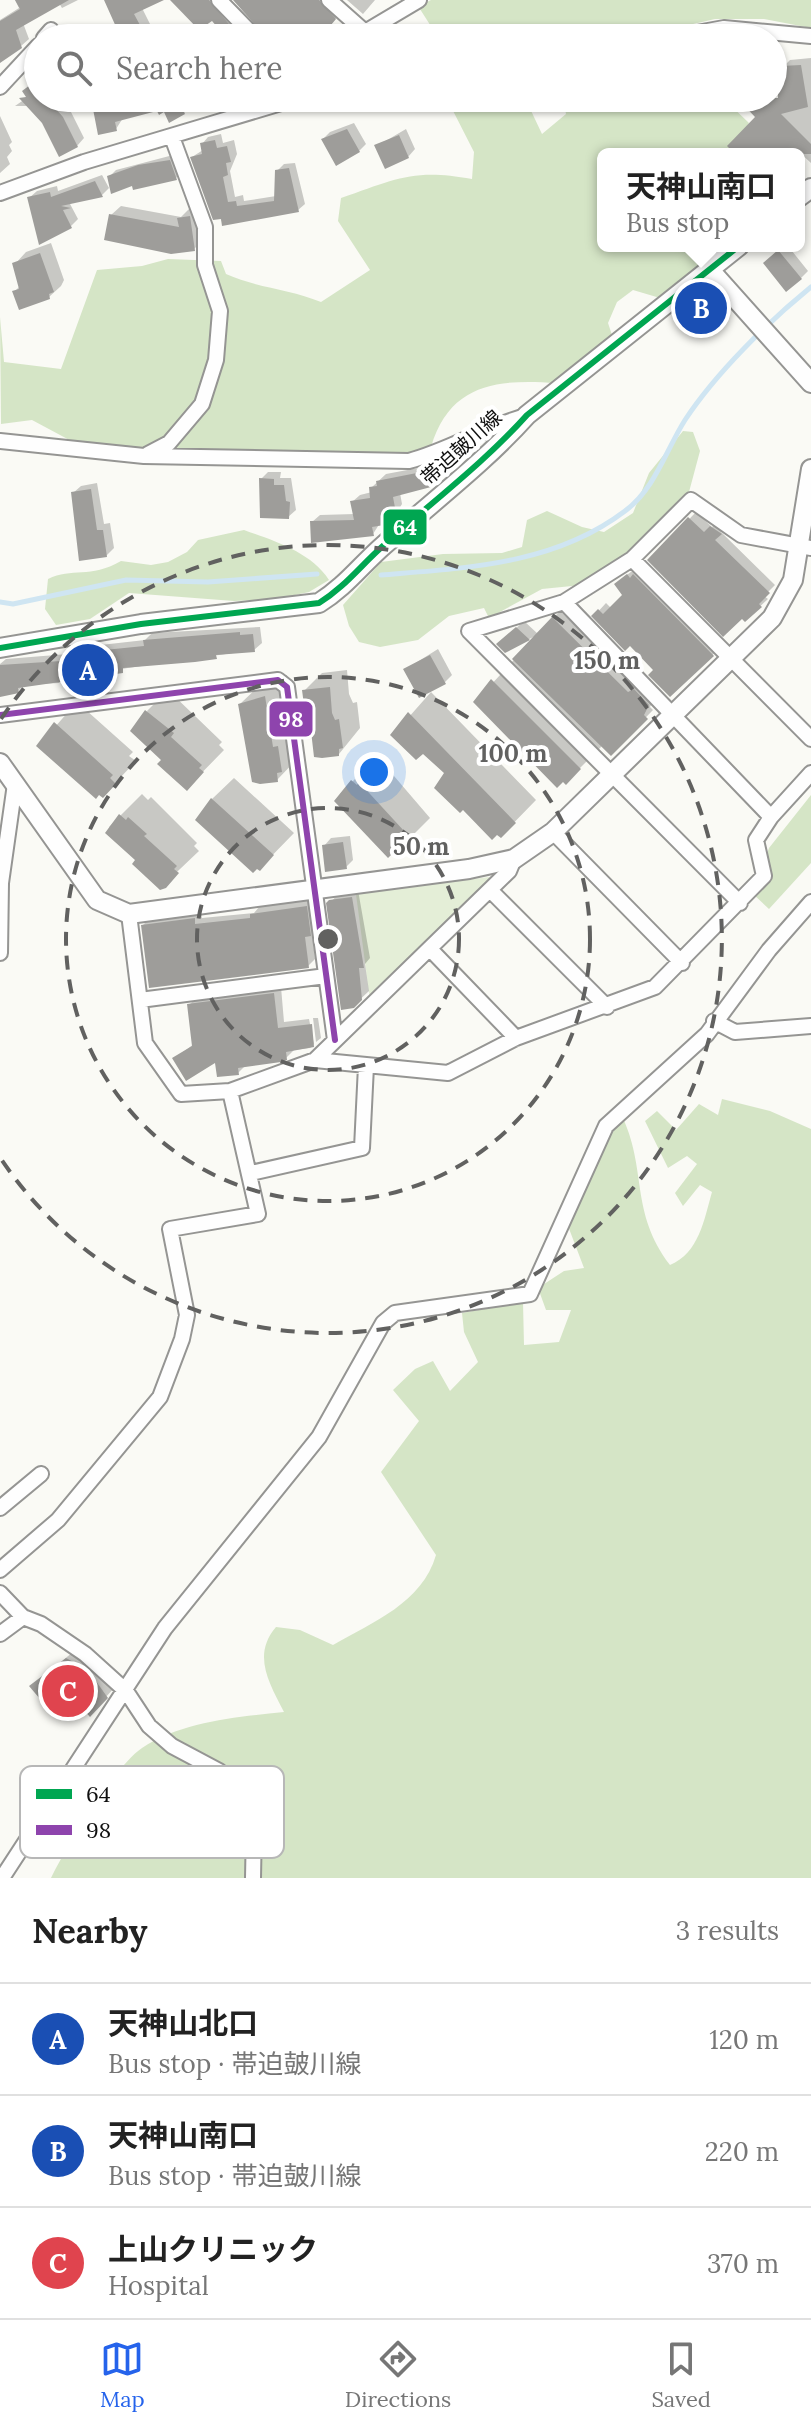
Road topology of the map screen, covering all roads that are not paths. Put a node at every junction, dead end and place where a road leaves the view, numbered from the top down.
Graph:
1 (219, 0) edge
2 (329, 0) edge
3 (419, 0) edge
4 (242, 24) edge
5 (350, 24) edge
6 (379, 24) edge
7 (787, 33) edge
8 (811, 36) edge
9 (24, 61) edge
10 (0, 87) edge
11 (250, 112) edge
12 (172, 137) junction
13 (0, 193) edge
14 (732, 252) edge
15 (710, 270) junction
16 (811, 383) edge
17 (527, 415) junction
18 (0, 441) edge
19 (144, 456) junction
20 (811, 469) edge
21 (805, 546) edge
22 (632, 559) junction
23 (564, 602) junction
24 (0, 648) edge
25 (731, 659) junction
26 (0, 715) edge
27 (673, 716) junction
28 (811, 739) edge
29 (0, 763) edge
30 (811, 773) edge
31 (612, 775) junction
32 (15, 784) junction
33 (771, 817) junction
34 (553, 832) junction
35 (514, 859) junction
36 (313, 888) junction
37 (490, 890) junction
38 (811, 902) edge
39 (740, 903) junction
40 (129, 914) junction
41 (431, 950) junction
42 (0, 953) edge
43 (682, 963) junction
44 (326, 976) junction
45 (140, 1000) junction
46 (607, 1007) junction
47 (714, 1021) junction
48 (811, 1026) edge
49 (516, 1038) junction
50 (335, 1040) junction
51 (315, 1060) junction
52 (366, 1066) junction
53 (230, 1091) junction
54 (251, 1173) junction
55 (41, 1474) dead end
56 (0, 1508) edge
57 (0, 1570) edge
58 (0, 1593) edge
59 (23, 1617) junction
60 (0, 1634) edge
61 (126, 1691) junction
62 (74, 1766) edge
63 (210, 1766) edge
64 (20, 1848) edge
65 (253, 1858) edge
66 (2, 1878) edge
67 (253, 1878) edge

1 - 4 street
2 - 5 street
3 - 6 street
7 - 8 street
9 - 10 street
11 - 12 street
12 - 13 street
12 - 19 street
14 - 15 street, 帯迫皷川線
15 - 16 street
15 - 17 street, 帯迫皷川線
17 - 19 street
17 - 24 street, 帯迫皷川線
18 - 19 street
20 - 21 street
21 - 22 street
21 - 25 street
22 - 23 street
22 - 25 street
23 - 27 street
23 - 31 street
25 - 27 street
25 - 28 street
26 - 36 street
27 - 31 street
27 - 33 street
29 - 32 street
30 - 33 street
31 - 34 street
31 - 39 street
32 - 40 street
32 - 42 street
33 - 39 street
34 - 35 street
34 - 43 street
35 - 36 street
35 - 37 street
36 - 40 street
36 - 44 street
37 - 41 street
37 - 46 street
38 - 47 street
39 - 43 street
40 - 45 street
41 - 49 street
41 - 50 street
43 - 46 street
44 - 45 street
44 - 50 street
45 - 53 street
46 - 49 street
47 - 48 street
47 - 61 street
49 - 52 street
50 - 51 street
51 - 52 street
51 - 53 street
52 - 54 street
53 - 54 street
54 - 57 street
55 - 56 street
58 - 59 street
59 - 60 street
59 - 61 street
61 - 62 street
61 - 63 street
64 - 66 street
65 - 67 street

